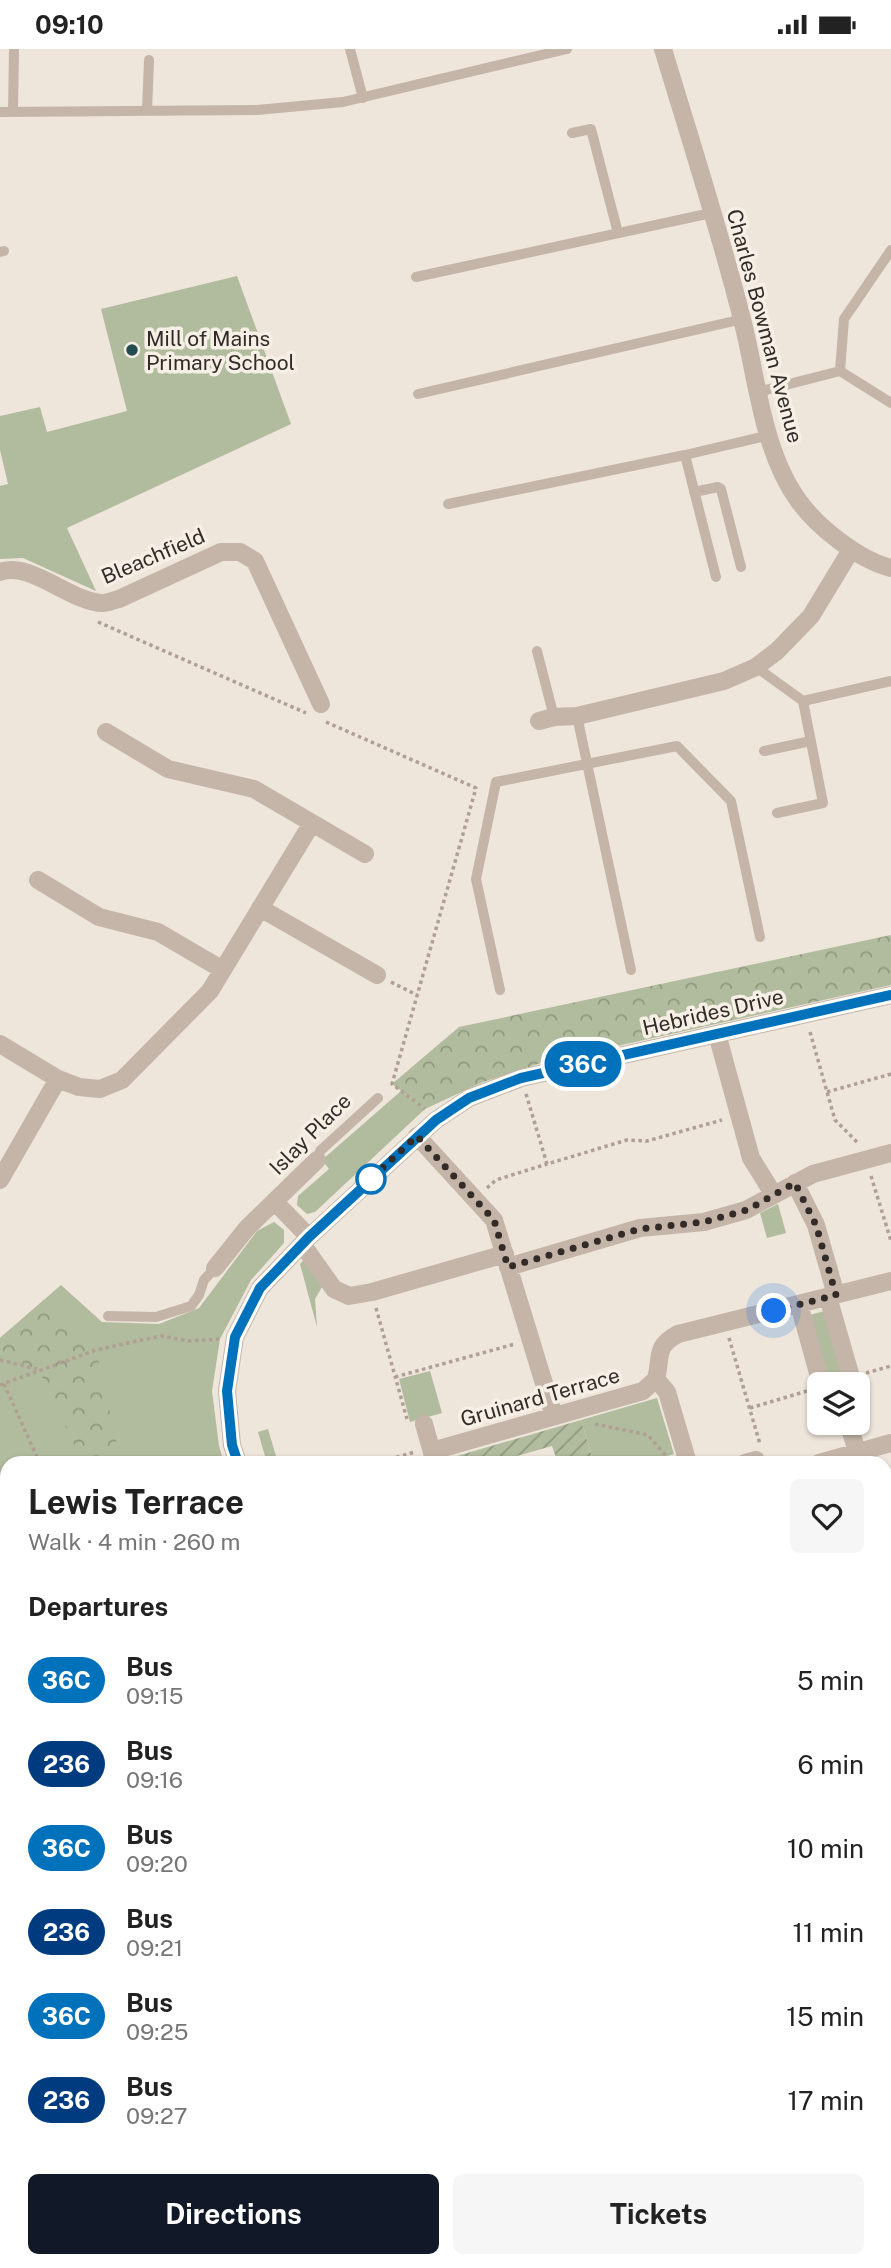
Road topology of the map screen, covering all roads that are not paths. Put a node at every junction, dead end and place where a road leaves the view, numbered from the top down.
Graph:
1 (14, 49) edge
2 (350, 49) edge
3 (567, 49) edge
4 (663, 49) edge
5 (149, 60) dead end
6 (363, 98) junction
7 (147, 111) junction
8 (0, 112) edge
9 (13, 112) junction
10 (572, 133) dead end
11 (711, 213) junction
12 (618, 233) junction
13 (891, 250) edge
14 (416, 277) dead end
15 (743, 320) junction
16 (840, 371) junction
17 (758, 392) junction
18 (418, 394) dead end
19 (891, 403) edge
20 (770, 435) junction
21 (685, 455) junction
22 (694, 492) junction
23 (448, 505) dead end
24 (851, 550) junction
25 (741, 567) dead end
26 (891, 568) edge
27 (0, 572) edge
28 (716, 577) dead end
29 (537, 651) dead end
30 (756, 667) junction
31 (891, 681) edge
32 (803, 701) junction
33 (320, 711) road end
34 (577, 716) junction
35 (546, 719) joint
36 (106, 732) dead end
37 (811, 741) junction
38 (764, 751) dead end
39 (587, 763) junction
40 (777, 813) dead end
41 (312, 823) junction
42 (365, 854) dead end
43 (38, 880) dead end
44 (260, 908) junction
45 (760, 937) dead end
46 (223, 970) junction
47 (631, 970) dead end
48 (377, 975) road end
49 (500, 990) dead end
50 (891, 995) edge
51 (717, 1034) junction
52 (0, 1044) edge
53 (58, 1079) junction
54 (378, 1098) dead end
55 (417, 1136) junction
56 (891, 1153) edge
57 (317, 1160) joint
58 (0, 1180) edge
59 (795, 1183) junction
60 (774, 1195) junction
61 (275, 1202) junction
62 (306, 1240) junction
63 (506, 1261) junction
64 (215, 1268) joint
65 (891, 1281) edge
66 (832, 1296) junction
67 (799, 1304) junction
68 (108, 1316) dead end
69 (811, 1372) edge
70 (850, 1372) edge
71 (656, 1379) junction
72 (554, 1416) junction
73 (416, 1425) road end
74 (852, 1435) edge
75 (891, 1443) edge
76 (857, 1452) junction
77 (236, 1456) edge
78 (432, 1456) edge
79 (436, 1456) edge
80 (678, 1456) edge
81 (843, 1456) edge

1 - 9 lane
2 - 6 lane
3 - 6 lane
4 - 11 street, Charles Bowman Avenue
5 - 7 lane
6 - 7 lane
7 - 9 lane
8 - 9 lane
10 - 12 lane
11 - 12 lane
11 - 15 street, Charles Bowman Avenue
12 - 14 lane
13 - 16 lane
15 - 17 street, Charles Bowman Avenue
15 - 18 lane
16 - 17 lane
16 - 19 lane
17 - 20 street, Charles Bowman Avenue
20 - 21 lane
20 - 24 street, Charles Bowman Avenue
21 - 22 lane
21 - 23 lane
22 - 25 lane
22 - 28 lane
24 - 26 street, Charles Bowman Avenue
24 - 30 street
27 - 33 street, Bleachfield
29 - 35 lane
30 - 32 lane
30 - 34 street
31 - 32 lane
32 - 37 lane
34 - 35 street
34 - 39 lane
36 - 41 street
37 - 38 lane
37 - 40 lane
39 - 45 lane
39 - 47 lane
39 - 49 lane
41 - 42 street
41 - 44 street
43 - 46 street
44 - 46 street
44 - 48 street
46 - 53 street
50 - 51 street, Hebrides Drive
51 - 55 street, Hebrides Drive
51 - 60 street
52 - 53 street
53 - 58 street
54 - 57 lane, Islay Place
55 - 62 street, Hebrides Drive
55 - 63 street
56 - 59 street, Islay Place
57 - 61 street, Islay Place
59 - 60 street, Islay Place
59 - 66 street
60 - 63 street, Islay Place
61 - 62 street, Islay Place
61 - 64 street, Islay Place
62 - 63 street, Islay Place
62 - 77 street, Hebrides Drive
63 - 72 street
64 - 68 lane, Islay Place
65 - 66 street
66 - 67 street
66 - 70 street
67 - 69 street
67 - 71 street
71 - 72 street, Gruinard Terrace
71 - 80 street
72 - 79 street, Gruinard Terrace
73 - 78 street
74 - 76 street
75 - 76 street
76 - 81 street

